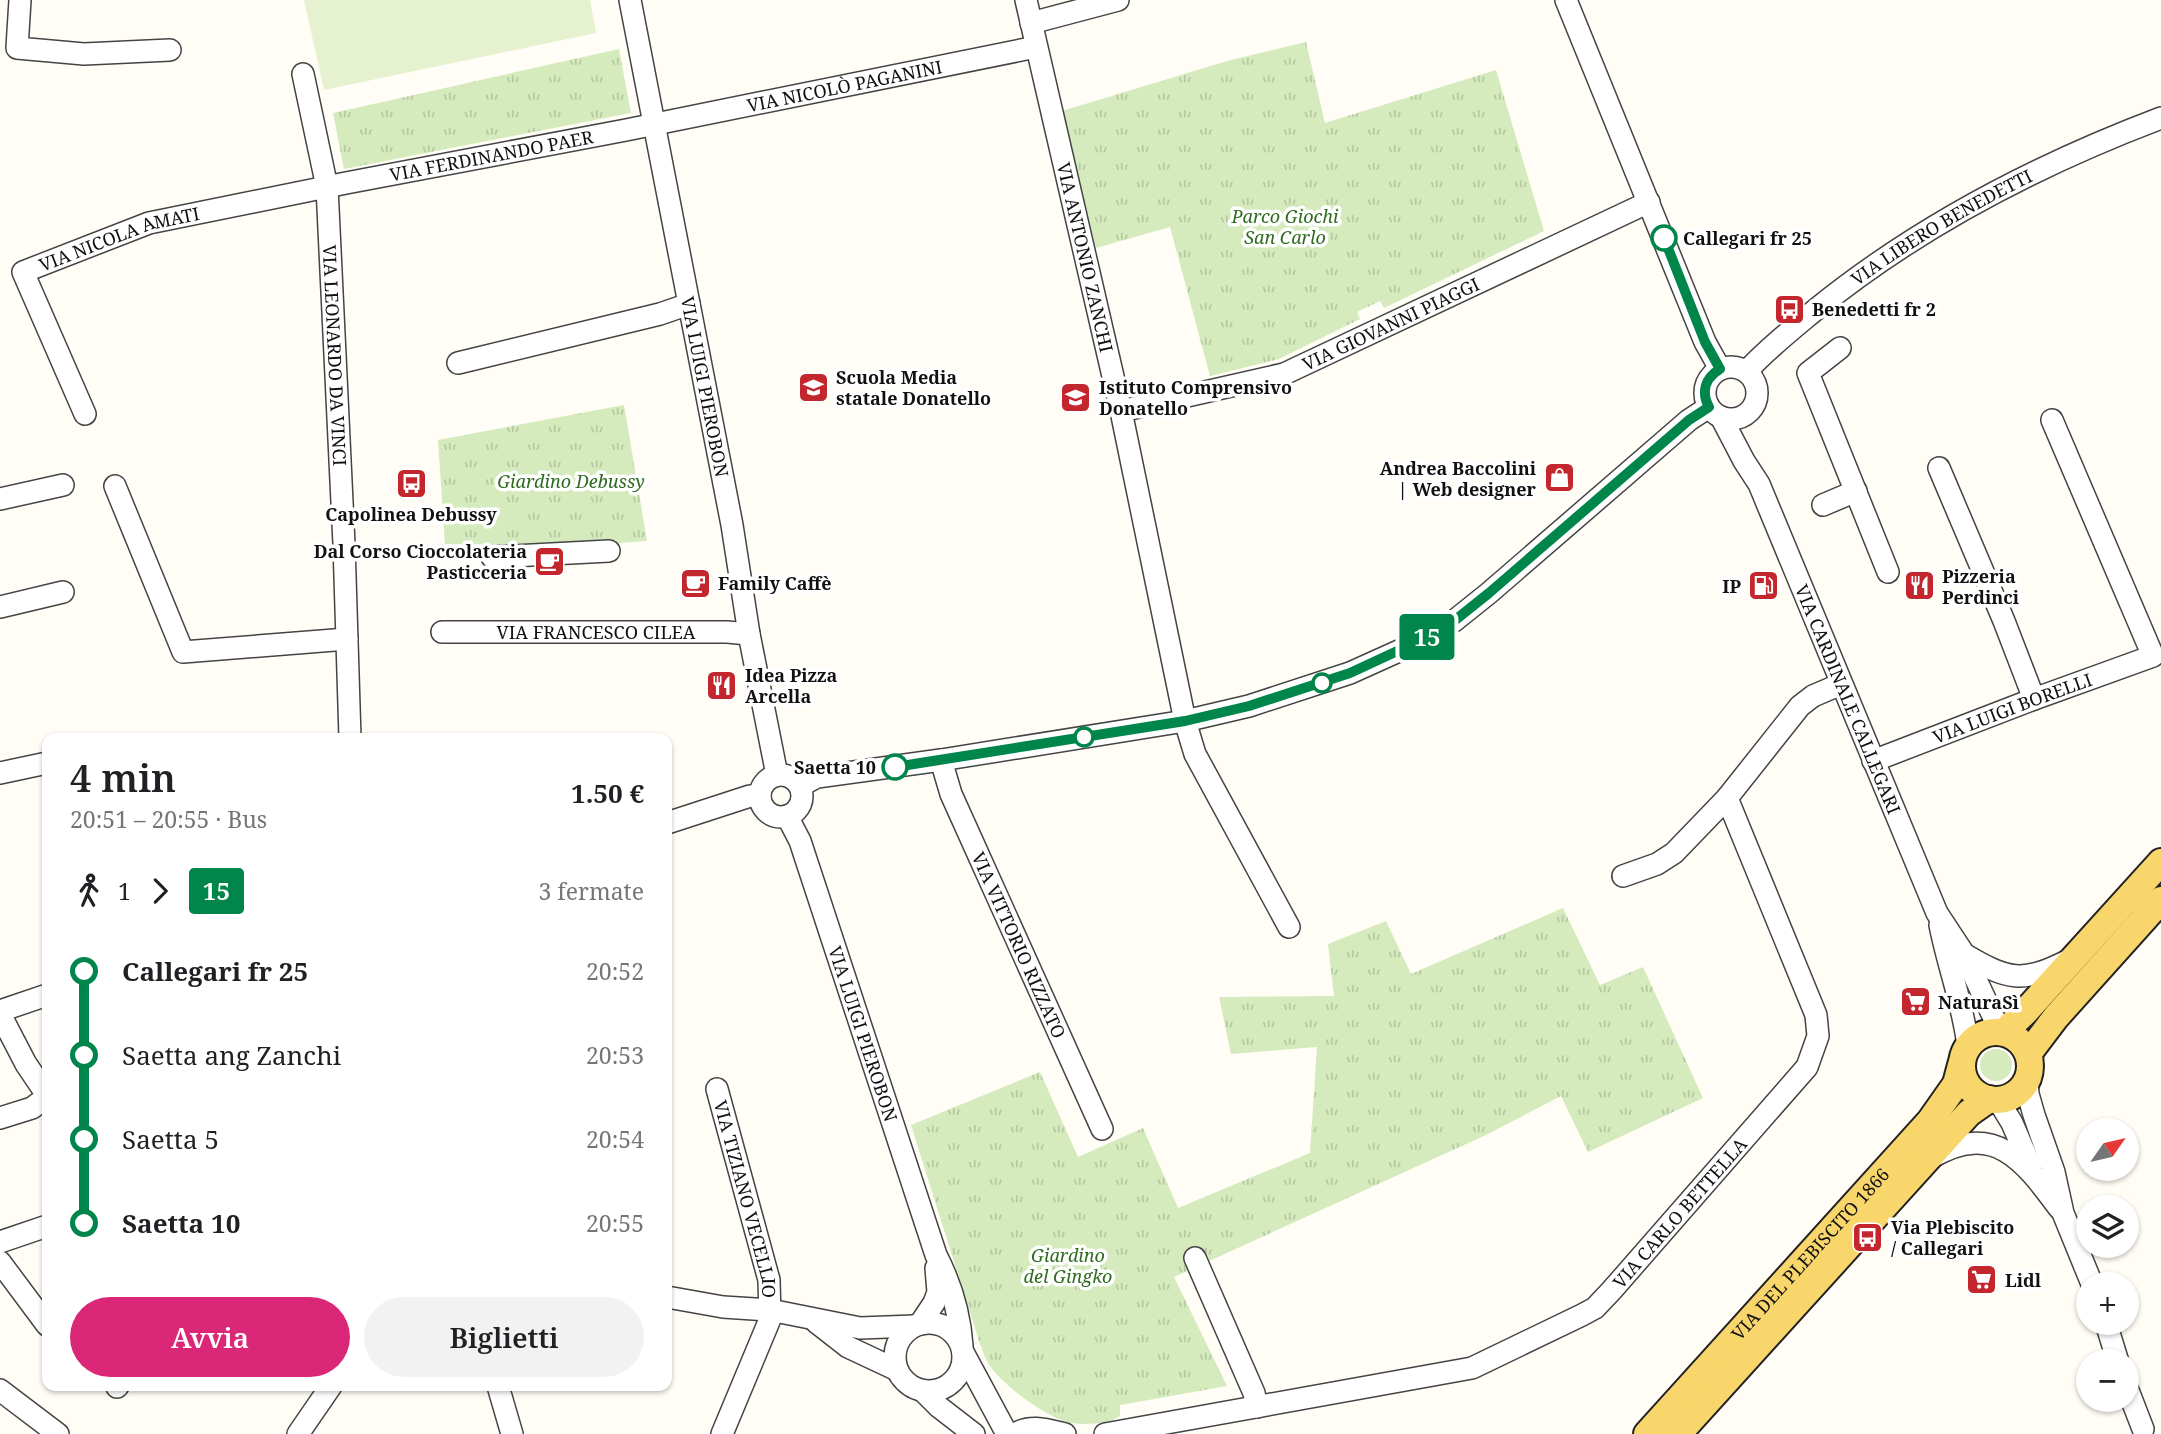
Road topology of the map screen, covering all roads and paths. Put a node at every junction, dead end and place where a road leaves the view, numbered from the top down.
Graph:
1 (20, 0) edge
2 (629, 0) edge
3 (1026, 0) edge
4 (1118, 0) edge
5 (1566, 0) edge
6 (1031, 23) junction
7 (1035, 47) junction
8 (170, 50) dead end
9 (303, 74) dead end
10 (2161, 118) edge
11 (654, 124) junction
12 (327, 187) junction
13 (1649, 201) junction
14 (689, 304) junction
15 (1840, 348) dead end
16 (458, 363) dead end
17 (1720, 369) junction
18 (1747, 371) junction
19 (1121, 411) junction
20 (1715, 412) junction
21 (85, 414) dead end
22 (1746, 414) junction
23 (2052, 420) dead end
24 (1939, 468) dead end
25 (1759, 484) junction
26 (63, 485) dead end
27 (115, 486) dead end
28 (1856, 491) junction
29 (0, 499) edge
30 (1824, 505) dead end
31 (609, 551) dead end
32 (492, 557) dead end
33 (1888, 572) dead end
34 (63, 592) dead end
35 (0, 607) edge
36 (442, 632) dead end
37 (749, 634) junction
38 (347, 639) junction
39 (1841, 684) junction
40 (2035, 699) junction
41 (1185, 721) junction
42 (350, 733) edge
43 (940, 760) junction
44 (1873, 761) junction
45 (42, 764) edge
46 (0, 773) edge
47 (778, 775) junction
48 (800, 786) junction
49 (760, 797) junction
50 (1727, 798) junction
51 (788, 816) junction
52 (672, 820) edge
53 (2161, 862) edge
54 (1623, 876) dead end
55 (2161, 900) edge
56 (1937, 913) junction
57 (1289, 927) dead end
58 (1964, 954) junction
59 (2077, 956) junction
60 (42, 998) edge
61 (2, 1021) edge
62 (2002, 1032) junction
63 (1964, 1056) junction
64 (2028, 1066) junction
65 (42, 1088) edge
66 (717, 1089) dead end
67 (1994, 1100) junction
68 (42, 1101) edge
69 (0, 1118) edge
70 (1102, 1129) dead end
71 (1927, 1160) junction
72 (2036, 1177) junction
73 (2063, 1213) junction
74 (42, 1228) edge
75 (0, 1242) edge
76 (936, 1255) junction
77 (1195, 1258) dead end
78 (0, 1262) edge
79 (2087, 1272) edge
80 (672, 1298) edge
81 (770, 1310) junction
82 (42, 1318) edge
83 (812, 1319) junction
84 (917, 1325) junction
85 (963, 1350) junction
86 (897, 1370) junction
87 (0, 1390) edge
88 (328, 1391) edge
89 (499, 1391) edge
90 (923, 1391) junction
91 (1257, 1407) junction
92 (2139, 1412) edge
93 (2146, 1428) edge
94 (58, 1434) edge
95 (298, 1434) edge
96 (512, 1434) edge
97 (722, 1434) edge
98 (975, 1434) edge
99 (1007, 1434) edge
100 (1015, 1434) edge
101 (1065, 1434) edge
102 (1105, 1434) edge
103 (1647, 1434) edge
104 (1678, 1434) edge

1 - 8 street
2 - 11 street, VIA LUIGI PIEROBON
3 - 6 street, VIA ANTONIO ZANCHI
4 - 6 street
5 - 13 street
6 - 7 street, VIA ANTONIO ZANCHI
7 - 11 street, VIA NICOLÒ PAGANINI
7 - 19 street, VIA ANTONIO ZANCHI
9 - 12 street, VIA LEONARDO DA VINCI
10 - 18 street, VIA LIBERO BENEDETTI
11 - 12 street, VIA FERDINANDO PAER
11 - 14 street, VIA LUIGI PIEROBON
12 - 21 street, VIA NICOLA AMATI
12 - 38 street, VIA LEONARDO DA VINCI
13 - 17 street
13 - 19 street, VIA GIOVANNI PIAGGI
14 - 16 street
14 - 37 street, VIA LUIGI PIEROBON
15 - 28 street
17 - 18 street
17 - 20 street
18 - 22 street, VIA CARDINALE CALLEGARI
19 - 41 street, VIA ANTONIO ZANCHI
20 - 22 street
20 - 25 street, VIA CARDINALE CALLEGARI
20 - 41 street
22 - 25 street, VIA CARDINALE CALLEGARI
23 - 40 street, VIA LUIGI BORELLI
24 - 40 street
25 - 39 street, VIA CARDINALE CALLEGARI
26 - 29 street
27 - 38 street
28 - 30 street
28 - 33 street
31 - 32 street
34 - 35 street
36 - 37 street, VIA FRANCESCO CILEA
37 - 47 street, VIA LUIGI PIEROBON
38 - 42 street, VIA LEONARDO DA VINCI
39 - 44 street, VIA CARDINALE CALLEGARI
39 - 50 street
40 - 44 street, VIA LUIGI BORELLI
41 - 43 street
41 - 57 street, VIA ANTONIO ZANCHI
43 - 48 street
43 - 70 street, VIA VITTORIO RIZZATO
44 - 56 street, VIA CARDINALE CALLEGARI
45 - 46 street
47 - 48 street
47 - 49 street
48 - 51 street
49 - 51 street
49 - 52 street
50 - 54 street
50 - 91 street, VIA CARLO BETTELLA
51 - 76 street, VIA LUIGI PIEROBON
53 - 59 main road
55 - 64 main road
56 - 58 street, VIA CARDINALE CALLEGARI
56 - 63 street, VIA CARDINALE CALLEGARI
58 - 59 street, VIA CARDINALE CALLEGARI
58 - 62 street, VIA CARDINALE CALLEGARI
59 - 62 main road
60 - 61 street
61 - 65 street
62 - 63 main road
62 - 64 main road
63 - 67 main road
63 - 103 main road, VIA DEL PLEBISCITO 1866
64 - 67 main road
64 - 73 street
66 - 81 street, VIA TIZIANO VECELLIO
67 - 71 main road, VIA DEL PLEBISCITO 1866
67 - 72 street
68 - 69 street
71 - 72 street
71 - 104 main road, VIA DEL PLEBISCITO 1866
72 - 73 street
73 - 79 street
74 - 75 street
76 - 84 street, VIA LUIGI PIEROBON
76 - 85 street, VIA LUIGI PIEROBON
77 - 91 street
78 - 82 street
80 - 81 street, VIA TIZIANO VECELLIO
81 - 83 street, VIA TIZIANO VECELLIO
81 - 97 street
83 - 84 street, VIA TIZIANO VECELLIO
83 - 86 street, VIA TIZIANO VECELLIO
84 - 85 street
84 - 86 street
85 - 90 street
85 - 99 street
86 - 90 street
87 - 94 street
88 - 95 street
89 - 96 street
90 - 98 street
91 - 102 street, VIA CARLO BETTELLA
92 - 93 street
100 - 101 street

